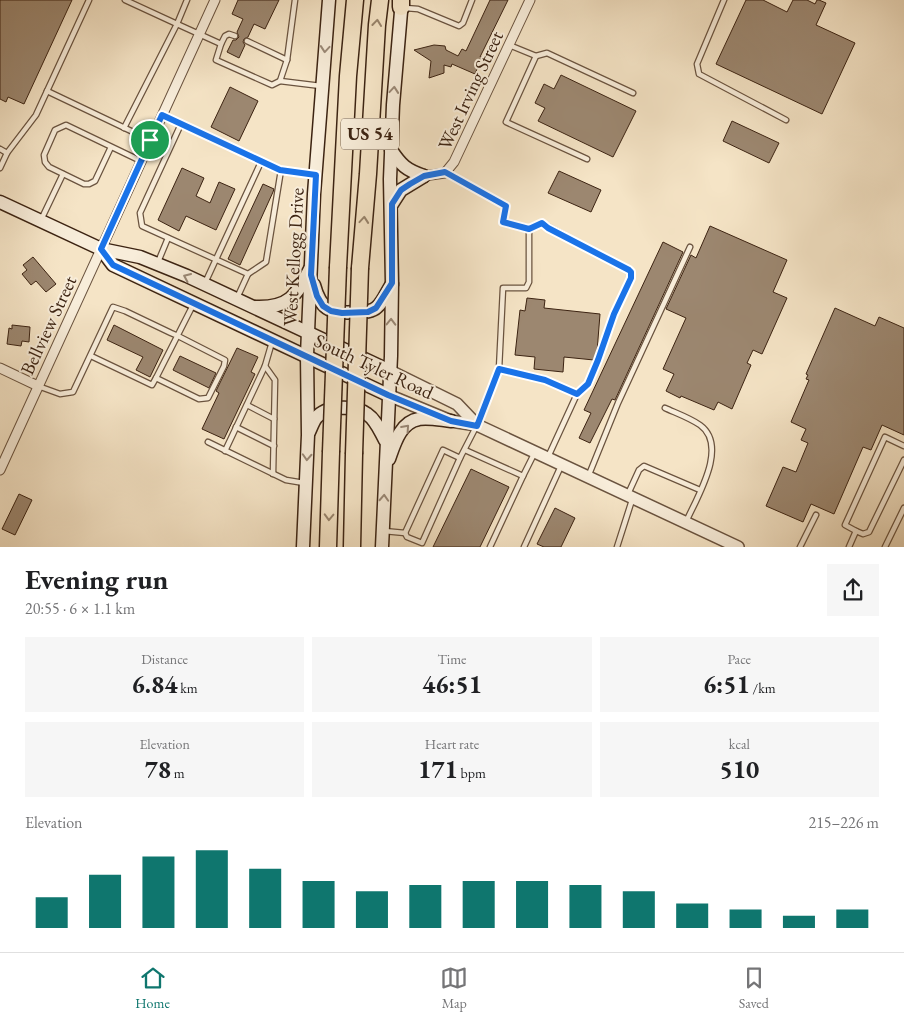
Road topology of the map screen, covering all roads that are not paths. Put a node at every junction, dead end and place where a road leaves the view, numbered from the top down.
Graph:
1 (89, 0) edge
2 (125, 0) edge
3 (187, 0) edge
4 (215, 0) edge
5 (295, 0) edge
6 (330, 0) edge
7 (355, 0) edge
8 (380, 0) edge
9 (472, 0) edge
10 (530, 0) edge
11 (724, 0) edge
12 (134, 2) edge
13 (401, 2) edge
14 (177, 24) junction
15 (199, 34) junction
16 (235, 36) dead end
17 (247, 41) dead end
18 (222, 44) junction
19 (509, 45) junction
20 (536, 56) junction
21 (287, 60) junction
22 (280, 81) junction
23 (322, 86) junction
24 (47, 92) junction
25 (633, 93) dead end
26 (162, 115) junction
27 (786, 120) dead end
28 (181, 124) junction
29 (124, 128) junction
30 (150, 140) junction
31 (111, 147) junction
32 (0, 149) edge
33 (391, 150) junction
34 (7, 153) junction
35 (587, 160) dead end
36 (141, 161) junction
37 (261, 162) junction
38 (0, 168) edge
39 (280, 170) junction
40 (445, 172) junction
41 (63, 174) junction
42 (316, 175) junction
43 (424, 176) junction
44 (0, 202) edge
45 (392, 204) junction
46 (40, 221) junction
47 (529, 229) junction
48 (168, 238) junction
49 (690, 247) dead end
50 (101, 249) junction
51 (216, 259) junction
52 (157, 264) junction
53 (312, 270) junction
54 (248, 274) junction
55 (392, 283) junction
56 (204, 284) junction
57 (236, 299) junction
58 (194, 302) junction
59 (252, 307) junction
60 (308, 333) junction
61 (178, 336) junction
62 (272, 339) junction
63 (307, 355) junction
64 (91, 356) junction
65 (265, 366) junction
66 (0, 368) edge
67 (499, 369) junction
68 (390, 371) junction
69 (156, 378) junction
70 (38, 386) junction
71 (577, 394) junction
72 (388, 395) junction
73 (247, 405) junction
74 (665, 408) dead end
75 (274, 419) junction
76 (451, 421) junction
77 (477, 426) junction
78 (236, 428) junction
79 (308, 435) junction
80 (208, 442) dead end
81 (386, 442) junction
82 (274, 446) junction
83 (904, 446) edge
84 (225, 450) junction
85 (465, 450) junction
86 (535, 452) junction
87 (460, 458) junction
88 (548, 458) junction
89 (904, 460) edge
90 (562, 465) junction
91 (0, 470) edge
92 (385, 471) junction
93 (273, 474) junction
94 (523, 476) junction
95 (588, 477) junction
96 (306, 484) junction
97 (700, 490) junction
98 (630, 497) junction
99 (904, 508) edge
100 (816, 515) dead end
101 (686, 523) junction
102 (383, 531) junction
103 (856, 531) junction
104 (405, 533) junction
105 (886, 546) edge
106 (303, 547) edge
107 (328, 547) edge
108 (352, 547) edge
109 (382, 547) edge
110 (490, 547) edge
111 (524, 547) edge
112 (617, 547) edge
113 (738, 547) edge
114 (800, 547) edge
115 (849, 547) edge
116 (892, 547) edge

1 - 24 lane
2 - 12 lane
3 - 14 lane
4 - 15 street, Bellview Street
5 - 21 lane
6 -> 23 main road, West Kellogg Drive
7 -> 107 highway, US 54, bridge
108 -> 8 highway, US 54, bridge
9 - 13 lane
10 - 19 street, West Irving Street
11 - 27 lane
12 - 14 lane
33 -> 13 main road
14 - 15 lane
14 - 29 lane
15 - 18 lane
15 - 26 street, Bellview Street
16 - 18 lane
17 - 21 lane
18 - 22 lane
19 - 20 lane
19 - 40 street, West Irving Street
20 - 25 lane
20 - 35 lane
21 - 22 lane
22 - 23 lane
23 - 42 main road, West Kellogg Drive
24 - 29 lane
24 - 34 lane
26 - 28 lane
26 - 30 street, Bellview Street
28 - 37 lane
28 - 48 lane
29 - 30 lane
30 - 36 street, Bellview Street
31 - 36 lane
31 - 41 lane
31 - 41 lane
32 - 34 lane
33 - 43 main road
33 - 45 main road
34 - 38 lane
36 - 50 street, Bellview Street
37 - 39 lane
37 - 51 lane
39 - 42 lane
39 - 54 lane
40 - 43 street, West Irving Street
40 - 47 lane
41 - 46 lane
42 - 53 main road, West Kellogg Drive
43 - 45 main road
44 - 46 main road, South Tyler Road
45 - 55 main road
46 - 50 main road, South Tyler Road
47 - 67 lane
47 - 71 lane
48 - 51 lane
48 - 52 lane
49 - 95 lane
50 - 52 main road, South Tyler Road
50 - 58 main road, South Tyler Road
50 - 70 street, Bellview Street
51 - 54 lane
51 - 56 lane
56 -> 52 main road, South Tyler Road
53 - 55 main road
53 - 59 main road
53 - 60 main road, West Kellogg Drive
54 - 57 lane
68 -> 55 main road
56 - 57 main road, South Tyler Road
57 - 59 main road, South Tyler Road
58 - 61 lane
58 - 62 main road, South Tyler Road
59 - 60 main road, South Tyler Road
60 - 63 main road, West Kellogg Drive
60 - 68 main road, South Tyler Road
61 - 64 lane
61 - 69 lane
61 - 69 lane
62 - 63 main road, South Tyler Road
62 - 65 lane
63 - 72 main road, South Tyler Road
63 - 79 main road, West Kellogg Drive
64 - 69 lane
64 - 70 lane
65 - 73 lane
65 - 75 lane
66 - 70 street
67 - 71 lane
67 - 77 lane
68 - 72 main road
68 - 77 street, South Tyler Road
70 - 91 street, Bellview Street
71 - 88 lane
72 - 76 street, South Tyler Road
72 - 81 main road
73 - 75 lane
73 - 78 lane
74 - 97 lane
75 - 82 lane
76 - 77 street, South Tyler Road
92 -> 76 main road
77 - 85 lane
77 - 86 street, South Tyler Road
78 - 82 lane
78 - 84 lane
79 - 81 main road
79 -> 96 main road, West Kellogg Drive
80 - 84 lane
81 - 92 main road
82 - 93 lane
83 - 103 lane
84 - 93 lane
85 - 87 lane
85 - 94 lane
86 - 88 street, South Tyler Road
86 - 94 lane
87 - 104 lane
87 - 104 lane
88 - 90 street, South Tyler Road
89 - 103 lane
90 - 95 street, South Tyler Road
90 - 111 lane
102 -> 92 main road
93 - 96 lane
94 - 110 lane
95 - 98 street, South Tyler Road
96 - 106 main road, West Kellogg Drive
97 - 98 lane
97 - 101 lane
98 - 101 street, South Tyler Road
98 - 112 lane
99 - 105 lane
100 - 114 lane
101 - 113 street, South Tyler Road
102 - 104 lane
102 - 109 main road
103 - 115 lane
105 - 116 lane

